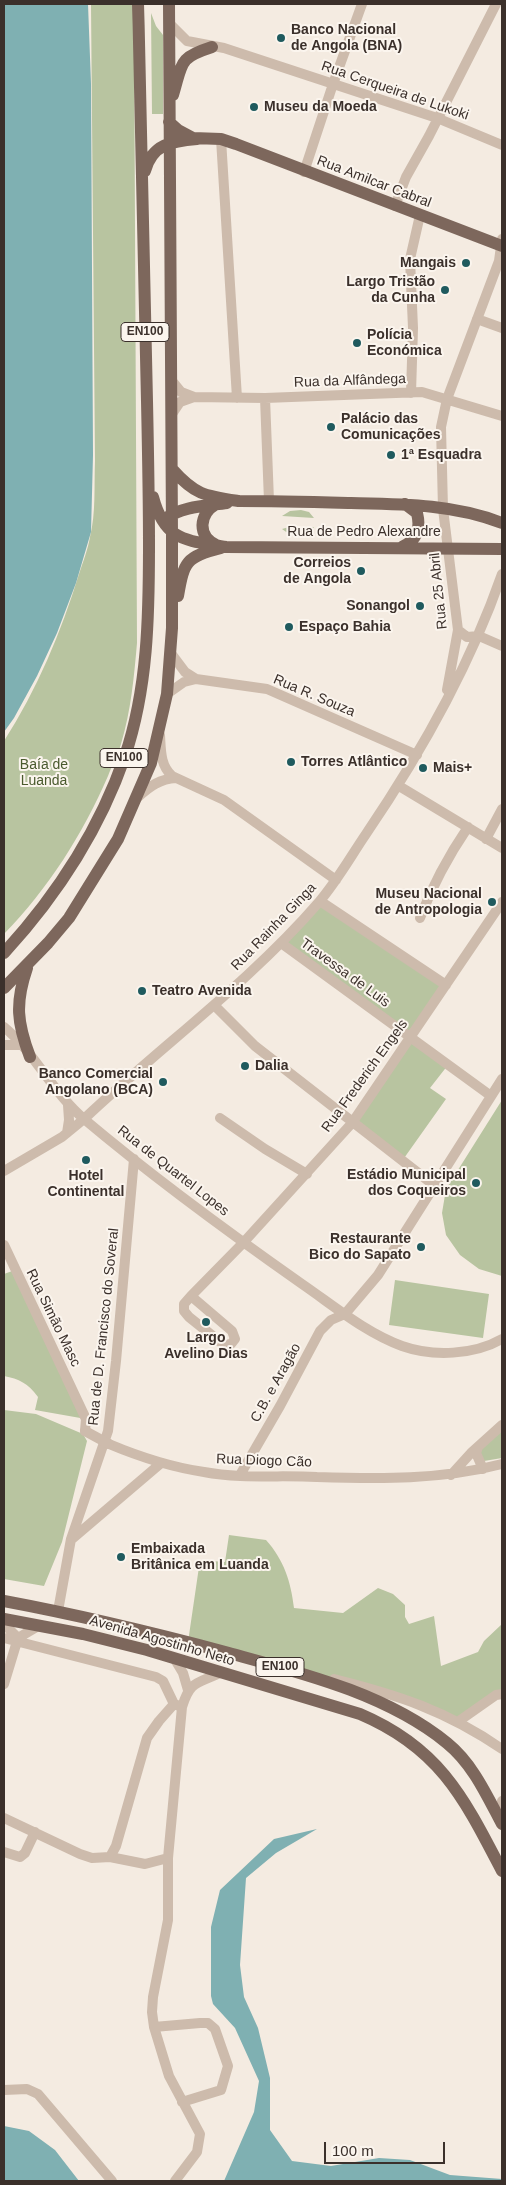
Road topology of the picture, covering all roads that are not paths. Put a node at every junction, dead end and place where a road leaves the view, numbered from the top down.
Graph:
1 (138, 4) edge
2 (159, 4) edge
3 (169, 4) edge
4 (362, 4) edge
5 (496, 4) edge
6 (170, 24) junction
7 (212, 46) junction
8 (333, 84) junction
9 (169, 116) junction
10 (437, 118) junction
11 (202, 139) junction
12 (221, 139) junction
13 (170, 144) junction
14 (502, 146) edge
15 (304, 172) junction
16 (142, 183) junction
17 (395, 206) junction
18 (420, 215) junction
19 (502, 243) edge
20 (477, 319) junction
21 (502, 328) edge
22 (172, 381) junction
23 (410, 393) junction
24 (194, 397) junction
25 (237, 398) junction
26 (265, 398) junction
27 (447, 399) junction
28 (172, 414) junction
29 (502, 416) edge
30 (172, 469) junction
31 (149, 480) junction
32 (239, 501) junction
33 (269, 501) junction
34 (216, 504) junction
35 (405, 504) junction
36 (443, 509) junction
37 (166, 518) junction
38 (502, 523) edge
39 (172, 534) junction
40 (222, 547) junction
41 (400, 547) junction
42 (448, 547) junction
43 (502, 549) edge
44 (502, 574) edge
45 (149, 578) junction
46 (172, 628) junction
47 (458, 630) junction
48 (479, 636) junction
49 (502, 646) edge
50 (170, 652) junction
51 (196, 678) junction
52 (167, 694) junction
53 (445, 700) junction
54 (160, 728) junction
55 (417, 755) junction
56 (176, 778) junction
57 (398, 786) junction
58 (138, 797) junction
59 (502, 809) edge
60 (468, 828) junction
61 (486, 839) junction
62 (502, 848) edge
63 (336, 880) junction
64 (320, 901) junction
65 (502, 902) edge
66 (420, 918) dead end
67 (281, 943) junction
68 (4, 953) edge
69 (28, 964) junction
70 (446, 984) junction
71 (4, 988) edge
72 (215, 1006) junction
73 (4, 1028) edge
74 (410, 1038) junction
75 (21, 1044) junction
76 (4, 1045) edge
77 (30, 1057) junction
78 (502, 1079) edge
79 (491, 1096) junction
80 (68, 1105) junction
81 (220, 1118) dead end
82 (84, 1119) junction
83 (352, 1123) junction
84 (66, 1133) junction
85 (134, 1160) junction
86 (7, 1170) edge
87 (307, 1174) junction
88 (4, 1180) edge
89 (435, 1186) junction
90 (243, 1243) junction
91 (4, 1245) edge
92 (191, 1296) junction
93 (346, 1314) junction
94 (502, 1339) edge
95 (502, 1425) edge
96 (85, 1431) joint
97 (478, 1447) junction
98 (160, 1464) junction
99 (502, 1464) edge
100 (482, 1469) junction
101 (240, 1475) junction
102 (450, 1475) junction
103 (71, 1539) junction
104 (4, 1601) edge
105 (58, 1611) junction
106 (4, 1619) edge
107 (4, 1624) edge
108 (40, 1625) junction
109 (4, 1638) edge
110 (17, 1640) junction
111 (174, 1658) junction
112 (283, 1668) junction
113 (220, 1673) junction
114 (4, 1684) edge
115 (188, 1690) junction
116 (502, 1694) edge
117 (178, 1706) junction
118 (459, 1721) junction
119 (502, 1749) edge
120 (4, 1818) edge
121 (502, 1824) edge
122 (34, 1832) junction
123 (4, 1852) edge
124 (110, 1857) junction
125 (168, 1858) junction
126 (502, 1870) edge
127 (154, 2027) junction
128 (4, 2090) edge
129 (182, 2102) junction
130 (112, 2181) edge
131 (176, 2181) edge

1 - 16 main road, EN100
2 - 6 main road
3 - 6 main road, EN100
4 - 8 street
5 - 10 street
6 - 7 street, Rua Cerqueira de Lukoki
6 - 9 main road, EN100
7 - 8 street, Rua Cerqueira de Lukoki
7 - 9 main road
8 - 10 street, Rua Cerqueira de Lukoki
8 - 15 street
9 - 11 main road
9 - 13 main road, EN100
10 - 14 street, Rua Cerqueira de Lukoki
10 - 17 street
11 - 12 main road, Rua Amilcar Cabral
11 - 13 main road
12 - 15 main road, Rua Amilcar Cabral
12 - 25 street
13 - 16 main road
13 - 22 main road, EN100
15 - 17 main road, Rua Amilcar Cabral
16 - 31 main road, EN100
17 - 18 main road, Rua Amilcar Cabral
18 - 19 main road, Rua Amilcar Cabral
18 - 23 street
19 - 20 street, Rua 25 Abril
20 - 21 street
20 - 27 street, Rua 25 Abril
22 - 24 street
22 - 28 main road, EN100
23 - 26 street, Rua da Alfândega
23 - 27 street, Rua da Alfândega
24 - 25 street, Rua da Alfândega
24 - 28 street
25 - 26 street, Rua da Alfândega
26 - 33 street
27 - 29 street, Rua da Alfândega
27 - 36 street, Rua 25 Abril
28 - 30 main road, EN100
30 - 32 main road
30 - 37 main road, EN100
31 - 37 main road
31 - 45 main road, EN100
32 - 33 main road
32 - 34 main road
33 - 35 main road
34 - 37 main road
34 - 40 main road
35 - 36 main road
35 - 41 main road
36 - 38 main road
36 - 42 street, Rua 25 Abril
37 - 39 main road, EN100
37 - 45 main road
39 - 40 main road
39 - 46 main road, EN100
40 - 41 main road, Rua de Pedro Alexandre
40 - 46 main road
41 - 42 main road, Rua de Pedro Alexandre
42 - 43 main road, Rua de Pedro Alexandre
42 - 47 street, Rua 25 Abril
44 - 48 street, Rua Rainha Ginga
45 - 68 main road, EN100
46 - 50 main road, EN100
47 - 48 street
47 - 53 street, Rua 25 Abril
48 - 49 street
48 - 53 street, Rua Rainha Ginga
50 - 51 street
50 - 52 main road, EN100
51 - 52 street
51 - 55 street, Rua R. Souza
52 - 54 main road, EN100
53 - 55 street, Rua Rainha Ginga
54 - 56 street
54 - 58 main road, EN100
55 - 57 street, Rua Rainha Ginga
56 - 58 street
56 - 63 street
57 - 60 street
57 - 63 street, Rua Rainha Ginga
58 - 69 main road, EN100
59 - 61 street
60 - 61 street
60 - 66 street
61 - 62 street
63 - 64 street, Rua Rainha Ginga
64 - 67 street, Rua Rainha Ginga
64 - 70 street
65 - 70 street, Rua Frederich Engels
67 - 72 street, Rua Rainha Ginga
67 - 74 street, Travessa de Luis
69 - 71 main road, EN100
69 - 77 main road
70 - 74 street, Rua Frederich Engels
72 - 82 street, Rua Rainha Ginga
72 - 83 street
73 - 75 street, Rua de Quartel Lopes
74 - 79 street, Travessa de Luis
74 - 83 street, Rua Frederich Engels
75 - 76 street
75 - 77 street, Rua de Quartel Lopes
77 - 80 street, Rua de Quartel Lopes
78 - 79 street
79 - 89 street
80 - 82 street, Rua de Quartel Lopes
80 - 84 street
81 - 87 street
82 - 84 street, Rua Rainha Ginga
82 - 85 street, Rua de Quartel Lopes
83 - 87 street, Rua Frederich Engels
83 - 89 street
84 - 86 street, Rua Rainha Ginga
85 - 90 street, Rua de Quartel Lopes
85 - 103 street, Rua de D. Francisco do Soveral
86 - 88 street
87 - 90 street, Rua Frederich Engels
89 - 93 street
90 - 92 street, Rua Frederich Engels
90 - 93 street, Rua de Quartel Lopes
91 - 96 street, Rua Simão Masc
92 - 92 street
93 - 94 street, Rua de Quartel Lopes
93 - 101 street, C.B. e Aragão
95 - 97 street
96 - 98 street, Rua Diogo Cão, bridge
97 - 100 street
97 - 102 street
98 - 101 street, Rua Diogo Cão
98 - 103 street
99 - 100 street, Rua Diogo Cão
100 - 102 street, Rua Diogo Cão
101 - 102 street, Rua Diogo Cão
103 - 105 street, Rua de D. Francisco do Soveral
104 - 105 main road, Avenida Agostinho Neto / EN100
105 - 112 main road, Avenida Agostinho Neto / EN100
106 - 108 main road, Avenida Agostinho Neto / EN100
107 - 110 street
108 - 110 street
108 - 111 main road, Avenida Agostinho Neto / EN100
109 - 110 street
110 - 114 street
110 - 117 street
111 - 113 main road, Avenida Agostinho Neto / EN100
111 - 115 street
112 - 118 street
112 - 121 main road, Avenida Agostinho Neto / EN100
113 - 115 street
113 - 126 main road, Avenida Agostinho Neto / EN100
115 - 117 street
116 - 118 street
117 - 124 street
117 - 125 street
118 - 119 street
120 - 122 street
122 - 123 street
122 - 124 street
124 - 125 street
125 - 127 street
127 - 129 street
127 - 129 street
128 - 130 street
129 - 131 street

